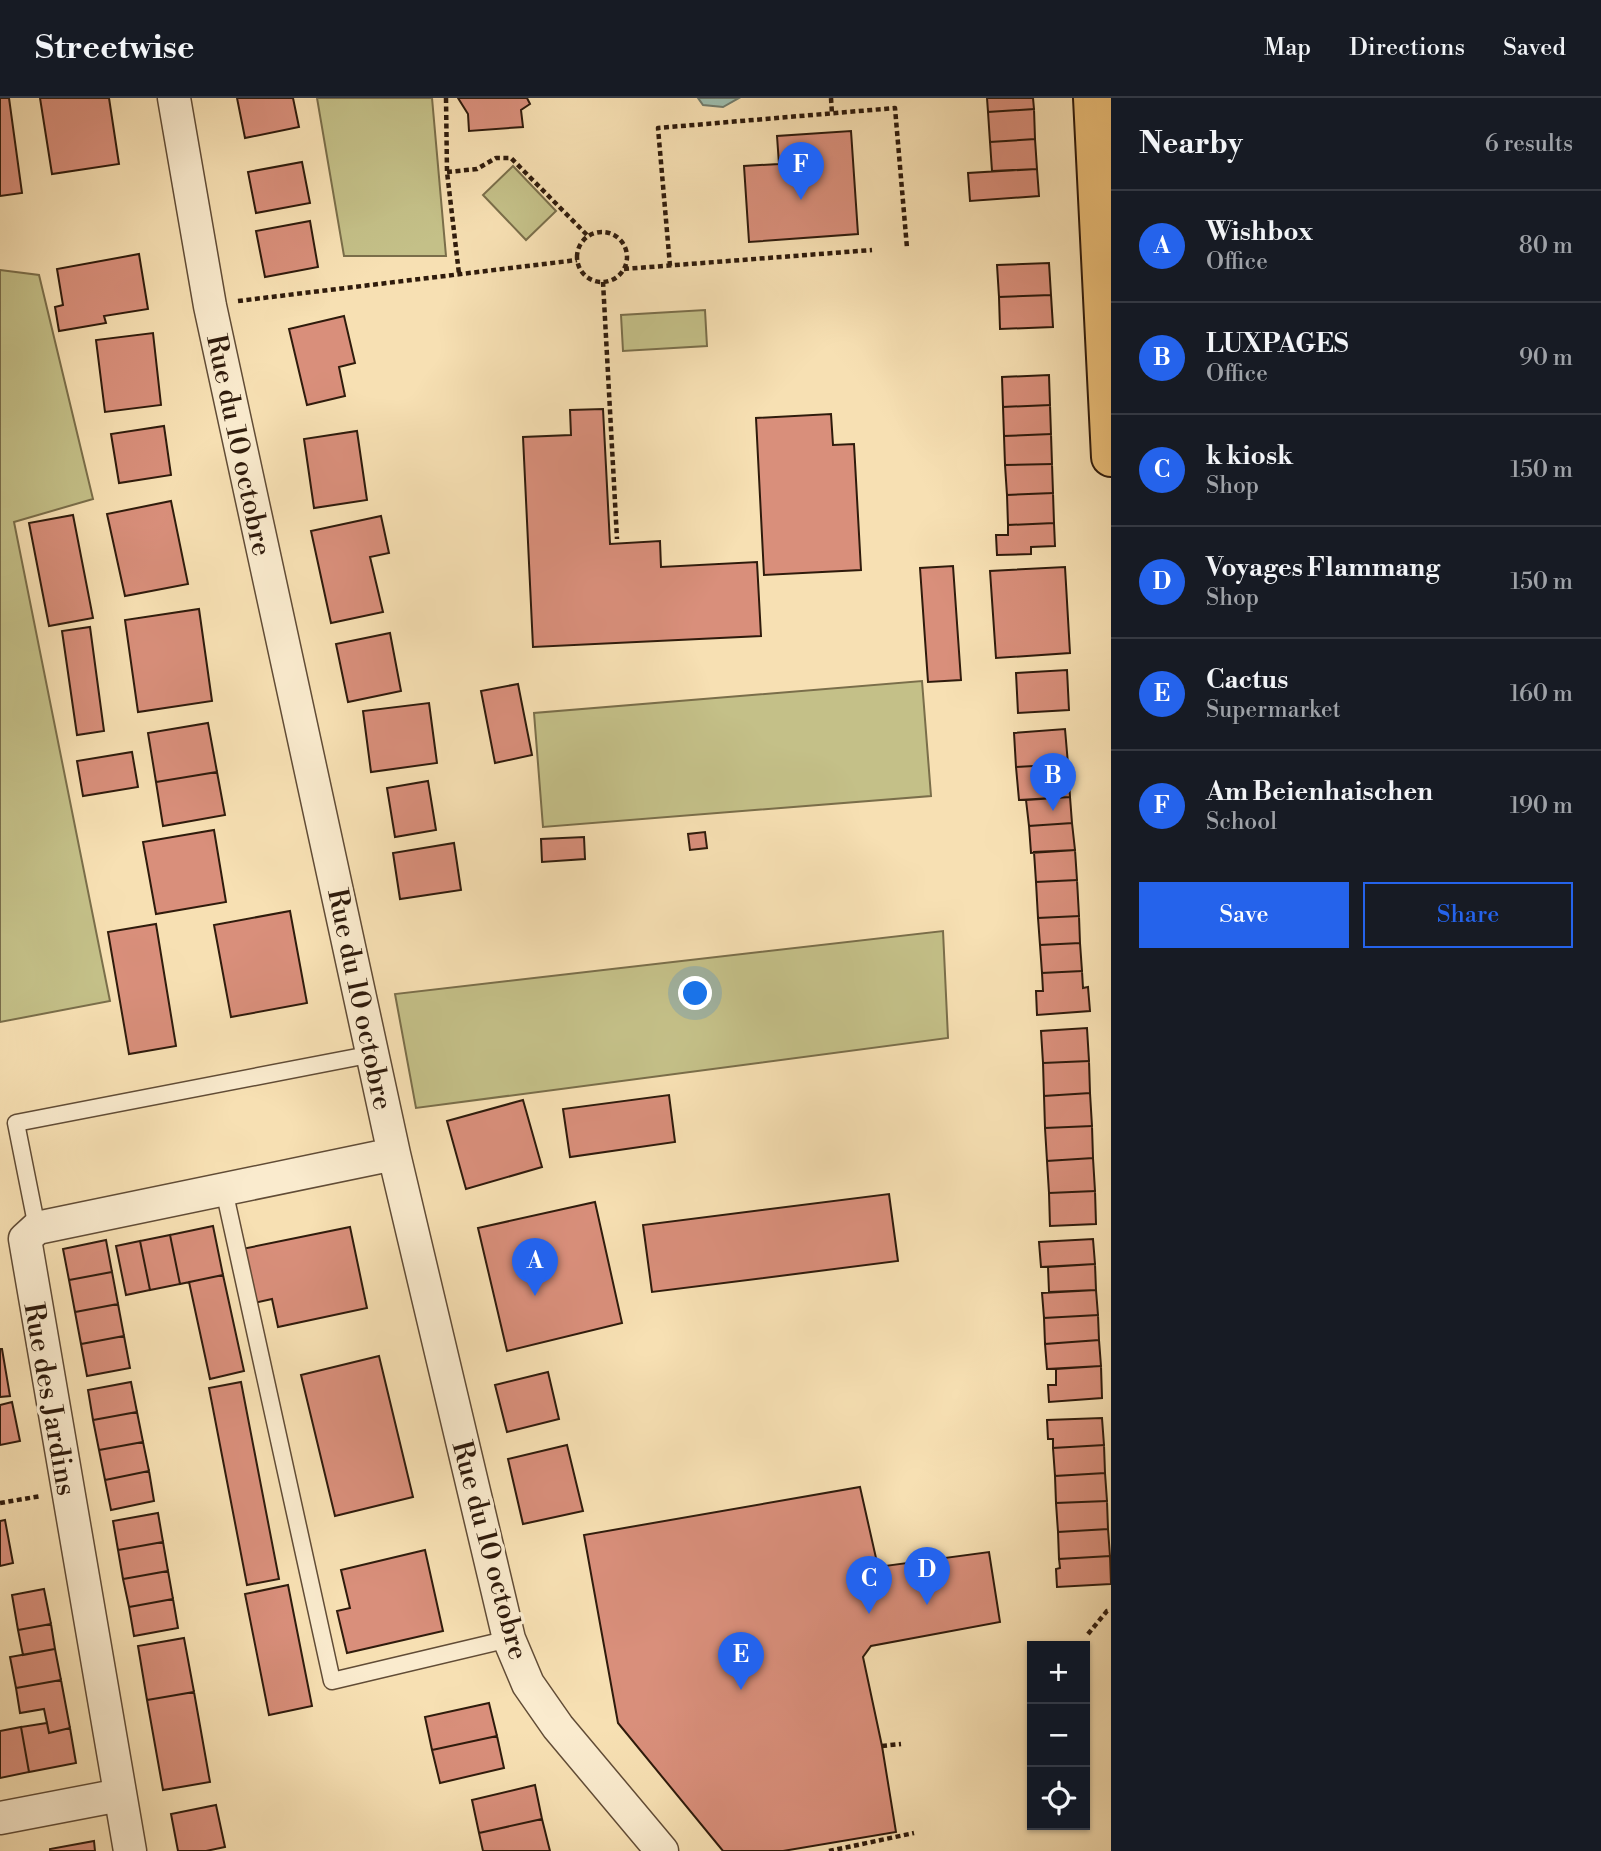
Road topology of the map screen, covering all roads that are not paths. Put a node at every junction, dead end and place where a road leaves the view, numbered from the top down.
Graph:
1 (174, 98) edge
2 (1093, 98) edge
3 (1105, 235) edge
4 (1107, 302) edge
5 (1111, 457) edge
6 (373, 1054) junction
7 (394, 1154) junction
8 (224, 1189) junction
9 (37, 1228) junction
10 (509, 1639) junction
11 (120, 1795) junction
12 (0, 1818) edge
13 (130, 1851) edge
14 (662, 1851) edge

1 - 6 street, Rue du 10 octobre
2 - 3 main road
3 - 4 main road
4 - 5 main road
6 - 7 street, Rue du 10 octobre
6 - 9 lane
7 - 8 street
7 - 10 street, Rue du 10 octobre
8 - 9 street
8 - 10 lane
9 - 11 street, Rue des Jardins
10 - 14 street, Rue du 10 octobre
11 - 12 street
11 - 13 street, Rue des Jardins

